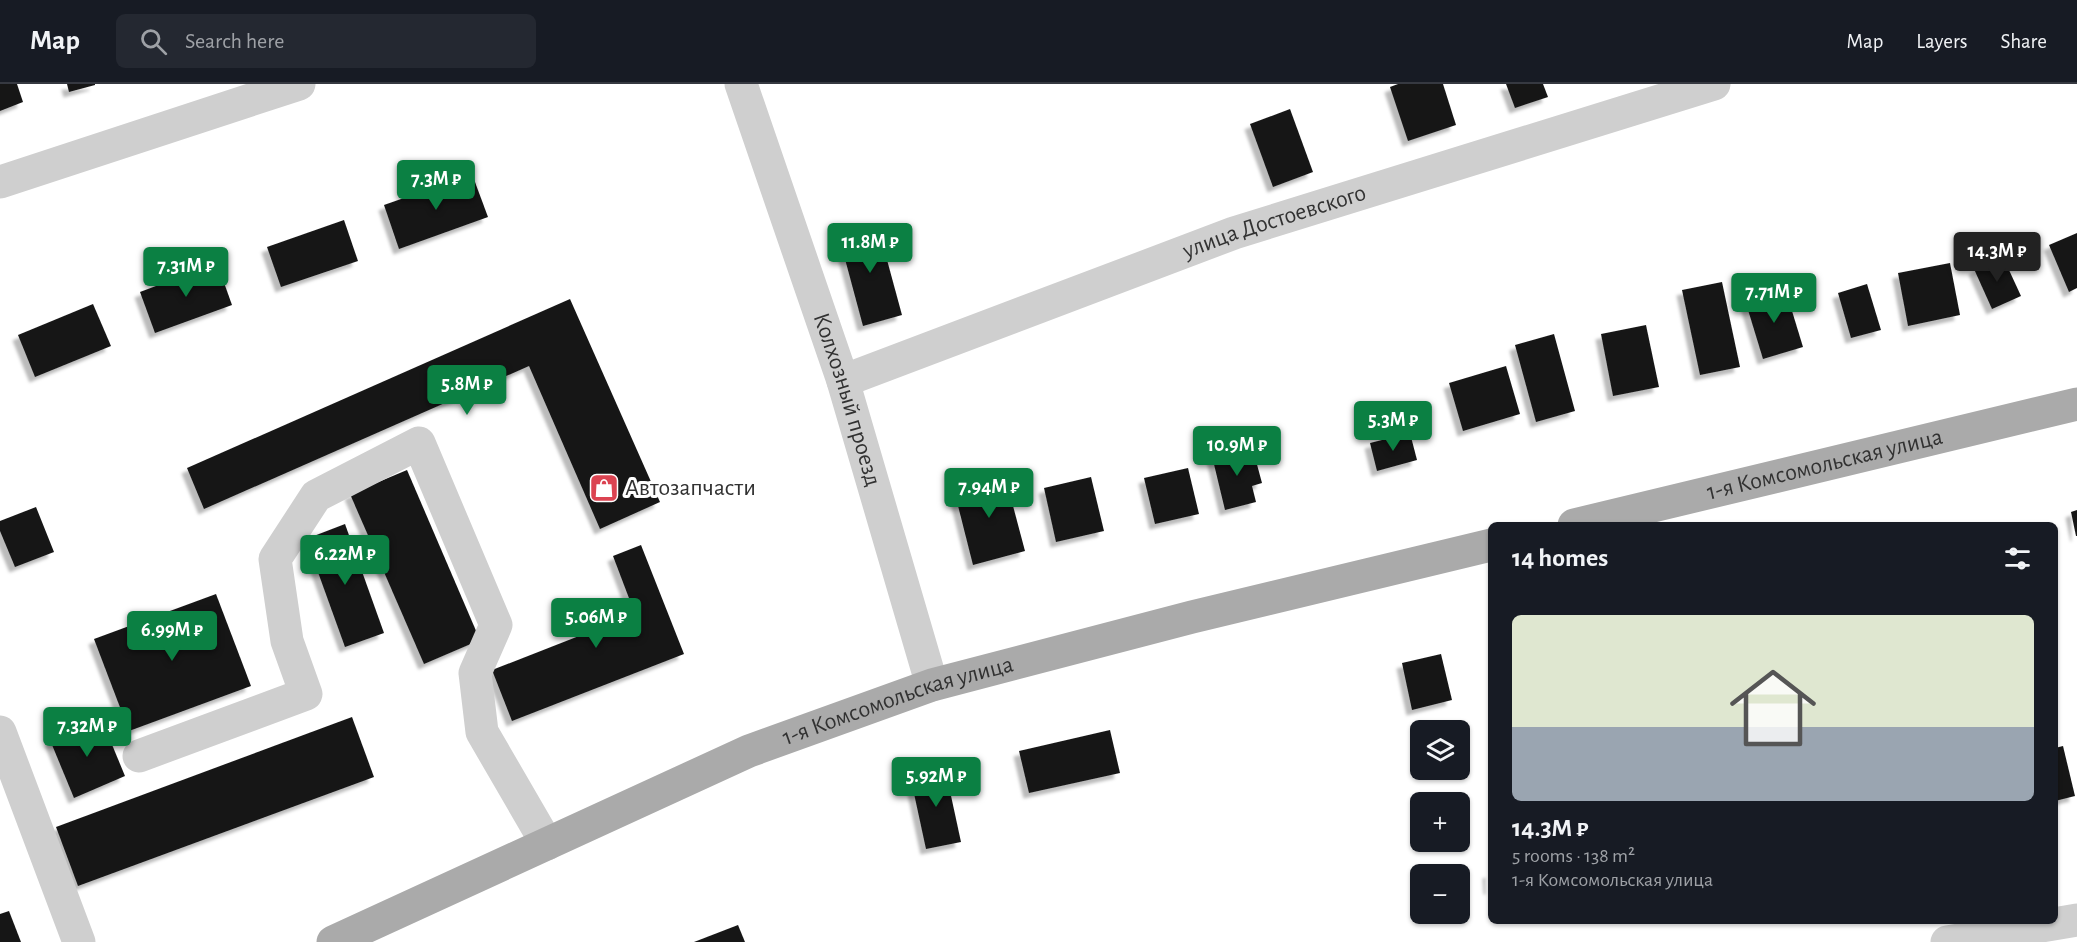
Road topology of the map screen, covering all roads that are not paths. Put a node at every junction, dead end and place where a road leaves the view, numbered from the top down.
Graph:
1 (299, 84) edge
2 (741, 84) edge
3 (1713, 84) edge
4 (0, 182) edge
5 (843, 381) junction
6 (2077, 404) edge
7 (1586, 522) edge
8 (1488, 546) edge
9 (932, 685) junction
10 (0, 732) edge
11 (139, 756) dead end
12 (547, 843) junction
13 (2077, 920) edge
14 (2058, 923) edge
15 (2053, 924) edge
16 (79, 942) edge
17 (333, 942) edge
18 (1947, 942) edge

1 - 4 street
2 - 5 street, Колхозный проезд
3 - 5 street, улица Достоевского
5 - 9 street, Колхозный проезд
6 - 7 main road, 1-я Комсомольская улица
8 - 9 main road, 1-я Комсомольская улица
9 - 12 main road, 1-я Комсомольская улица
10 - 16 street
11 - 12 street
12 - 17 main road, 1-я Комсомольская улица
13 - 14 street
15 - 18 street

